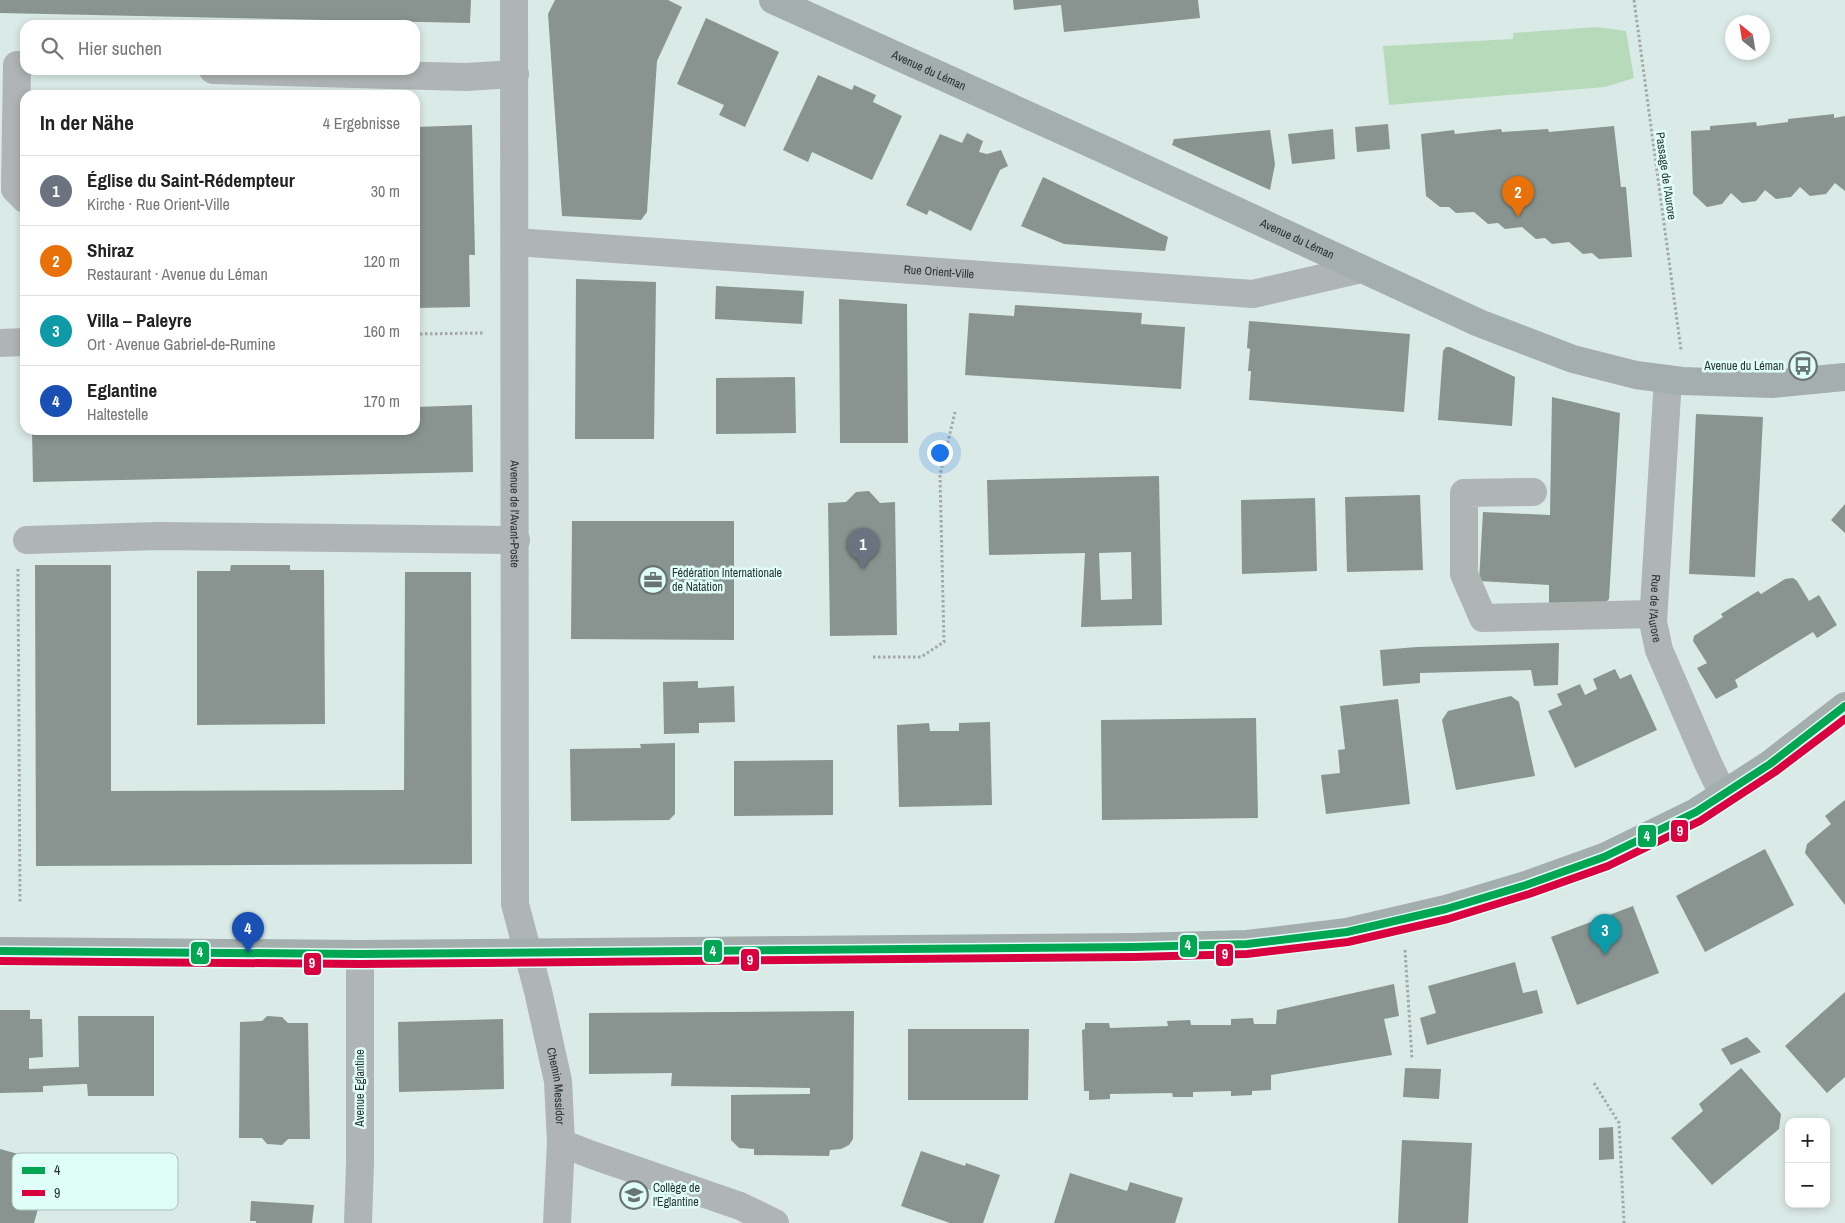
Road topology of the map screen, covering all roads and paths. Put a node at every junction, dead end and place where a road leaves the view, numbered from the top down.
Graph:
1 (514, 0) edge
2 (773, 0) edge
3 (1634, 0) edge
4 (14, 65) edge
5 (515, 74) junction
6 (265, 75) edge
7 (359, 84) edge
8 (20, 194) edge
9 (515, 242) junction
10 (1362, 269) junction
11 (487, 333) dead end
12 (420, 334) edge
13 (20, 342) edge
14 (0, 343) edge
15 (1682, 355) dead end
16 (1845, 377) edge
17 (1668, 379) junction
18 (955, 412) dead end
19 (1533, 492) dead end
20 (27, 540) joint
21 (516, 540) junction
22 (1653, 614) junction
23 (873, 656) dead end
24 (1845, 706) edge
25 (1723, 794) junction
26 (20, 904) dead end
27 (1403, 919) junction
28 (0, 951) edge
29 (529, 951) junction
30 (360, 954) junction
31 (1412, 1059) dead end
32 (1594, 1083) dead end
33 (561, 1143) junction
34 (358, 1223) edge
35 (557, 1223) edge
36 (775, 1223) edge
37 (1624, 1223) edge

1 - 5 street, Avenue de l'Avant-Poste
2 - 10 main road, Avenue du Léman
3 - 15 path, Passage de l'Aurore
4 - 8 street
5 - 7 street
5 - 9 street, Avenue de l'Avant-Poste
6 - 7 street
9 - 10 street, Rue Orient-Ville
9 - 21 street, Avenue de l'Avant-Poste
10 - 17 main road, Avenue du Léman
11 - 12 path
13 - 14 street
16 - 17 main road, Avenue du Léman
17 - 22 street, Rue de l'Aurore
18 - 23 path
19 - 22 street
20 - 21 street
20 - 26 path
21 - 29 street, Avenue de l'Avant-Poste
22 - 25 street, Rue de l'Aurore
24 - 25 main road
25 - 27 main road
27 - 29 main road
27 - 31 path
28 - 30 main road
29 - 30 main road
29 - 33 street, Chemin Messidor
30 - 34 street, Avenue Eglantine
32 - 37 path
33 - 35 street, Chemin Messidor
33 - 36 street

